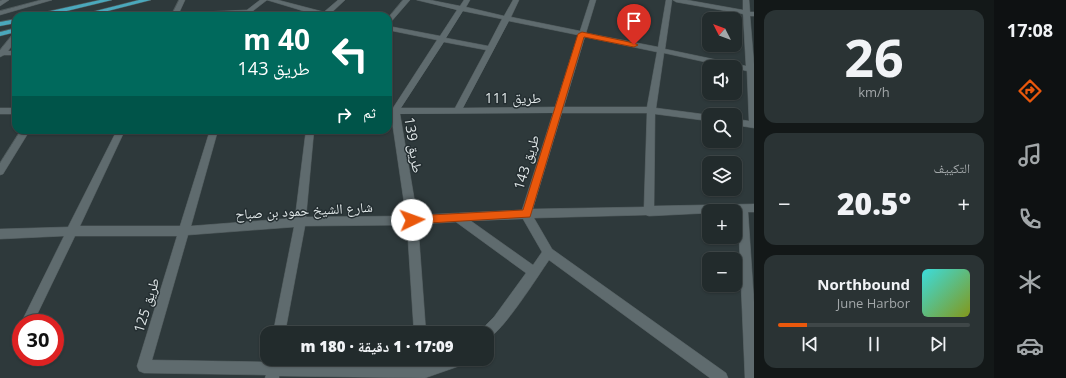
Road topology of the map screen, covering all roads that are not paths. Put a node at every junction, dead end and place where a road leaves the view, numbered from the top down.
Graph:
1 (6, 0) edge
2 (49, 0) edge
3 (109, 0) edge
4 (148, 0) edge
5 (182, 0) edge
6 (264, 0) edge
7 (270, 0) edge
8 (342, 0) edge
9 (407, 0) edge
10 (420, 0) edge
11 (467, 0) edge
12 (516, 0) edge
13 (593, 0) edge
14 (670, 0) edge
15 (676, 0) edge
16 (746, 0) edge
17 (0, 4) edge
18 (461, 9) junction
19 (55, 12) edge
20 (106, 12) edge
21 (176, 12) edge
22 (251, 12) edge
23 (312, 12) edge
24 (327, 12) edge
25 (0, 13) edge
26 (751, 14) edge
27 (392, 17) edge
28 (507, 18) junction
29 (12, 22) edge
30 (0, 24) edge
31 (392, 29) edge
32 (12, 31) edge
33 (0, 34) edge
34 (582, 34) junction
35 (442, 39) junction
36 (12, 41) edge
37 (490, 49) junction
38 (661, 51) junction
39 (12, 53) edge
40 (1, 54) edge
41 (752, 70) edge
42 (458, 110) junction
43 (651, 110) junction
44 (0, 111) edge
45 (12, 111) edge
46 (392, 111) edge
47 (557, 111) junction
48 (702, 117) edge
49 (742, 123) edge
50 (754, 125) edge
51 (23, 134) edge
52 (119, 134) edge
53 (213, 134) edge
54 (310, 134) edge
55 (0, 171) edge
56 (748, 208) edge
57 (649, 212) junction
58 (526, 214) junction
59 (457, 217) junction
60 (412, 220) junction
61 (300, 222) junction
62 (72, 231) junction
63 (184, 231) junction
64 (0, 234) edge
65 (548, 253) junction
66 (534, 272) junction
67 (31, 314) edge
68 (281, 326) edge
69 (420, 326) edge
70 (493, 326) edge
71 (422, 366) edge
72 (448, 366) edge
73 (273, 369) edge
74 (435, 373) edge
75 (721, 378) edge
76 (752, 378) edge

1 - 17 street
2 - 25 street
3 - 19 main road
4 - 20 main road
5 - 21 street
6 - 22 street
7 - 23 street
8 - 24 street
9 - 27 street
10 - 18 street
11 - 18 street, طريق 139
12 - 28 street
13 - 34 street, طريق 143
14 - 38 street
15 - 26 street
16 - 26 street
18 - 28 street
18 - 35 street, طريق 139
26 - 41 street
28 - 34 street
28 - 37 street
29 - 30 main road
31 - 35 street
32 - 33 main road
34 - 38 street
34 - 47 street, طريق 143
35 - 37 street
35 - 46 street, طريق 139
36 - 40 street
37 - 42 street
38 - 41 street
38 - 43 street
39 - 40 street
41 - 50 street
42 - 46 street, طريق 111
42 - 47 street, طريق 111
43 - 47 street, طريق 111
43 - 48 street, طريق 111
43 - 57 street
44 - 45 street
46 - 60 street, طريق 139
47 - 58 street, طريق 143
49 - 50 street
51 - 55 street
52 - 62 street
53 - 63 street, طريق 125
54 - 61 street
56 - 57 street, شارع الشيخ حمود بن صباح
56 - 76 street
57 - 58 street, شارع الشيخ حمود بن صباح
58 - 59 street, شارع الشيخ حمود بن صباح
58 - 65 street
59 - 60 street, شارع الشيخ حمود بن صباح
59 - 66 street
60 - 61 street, شارع الشيخ حمود بن صباح
60 - 69 street, طريق 139
61 - 63 street, شارع الشيخ حمود بن صباح
61 - 68 street
62 - 63 street, شارع الشيخ حمود بن صباح
62 - 64 street, شارع الشيخ حمود بن صباح
62 - 67 street
63 - 73 street, طريق 125
65 - 66 street
65 - 75 street
66 - 70 street
71 - 73 street
71 - 74 street
72 - 74 street

